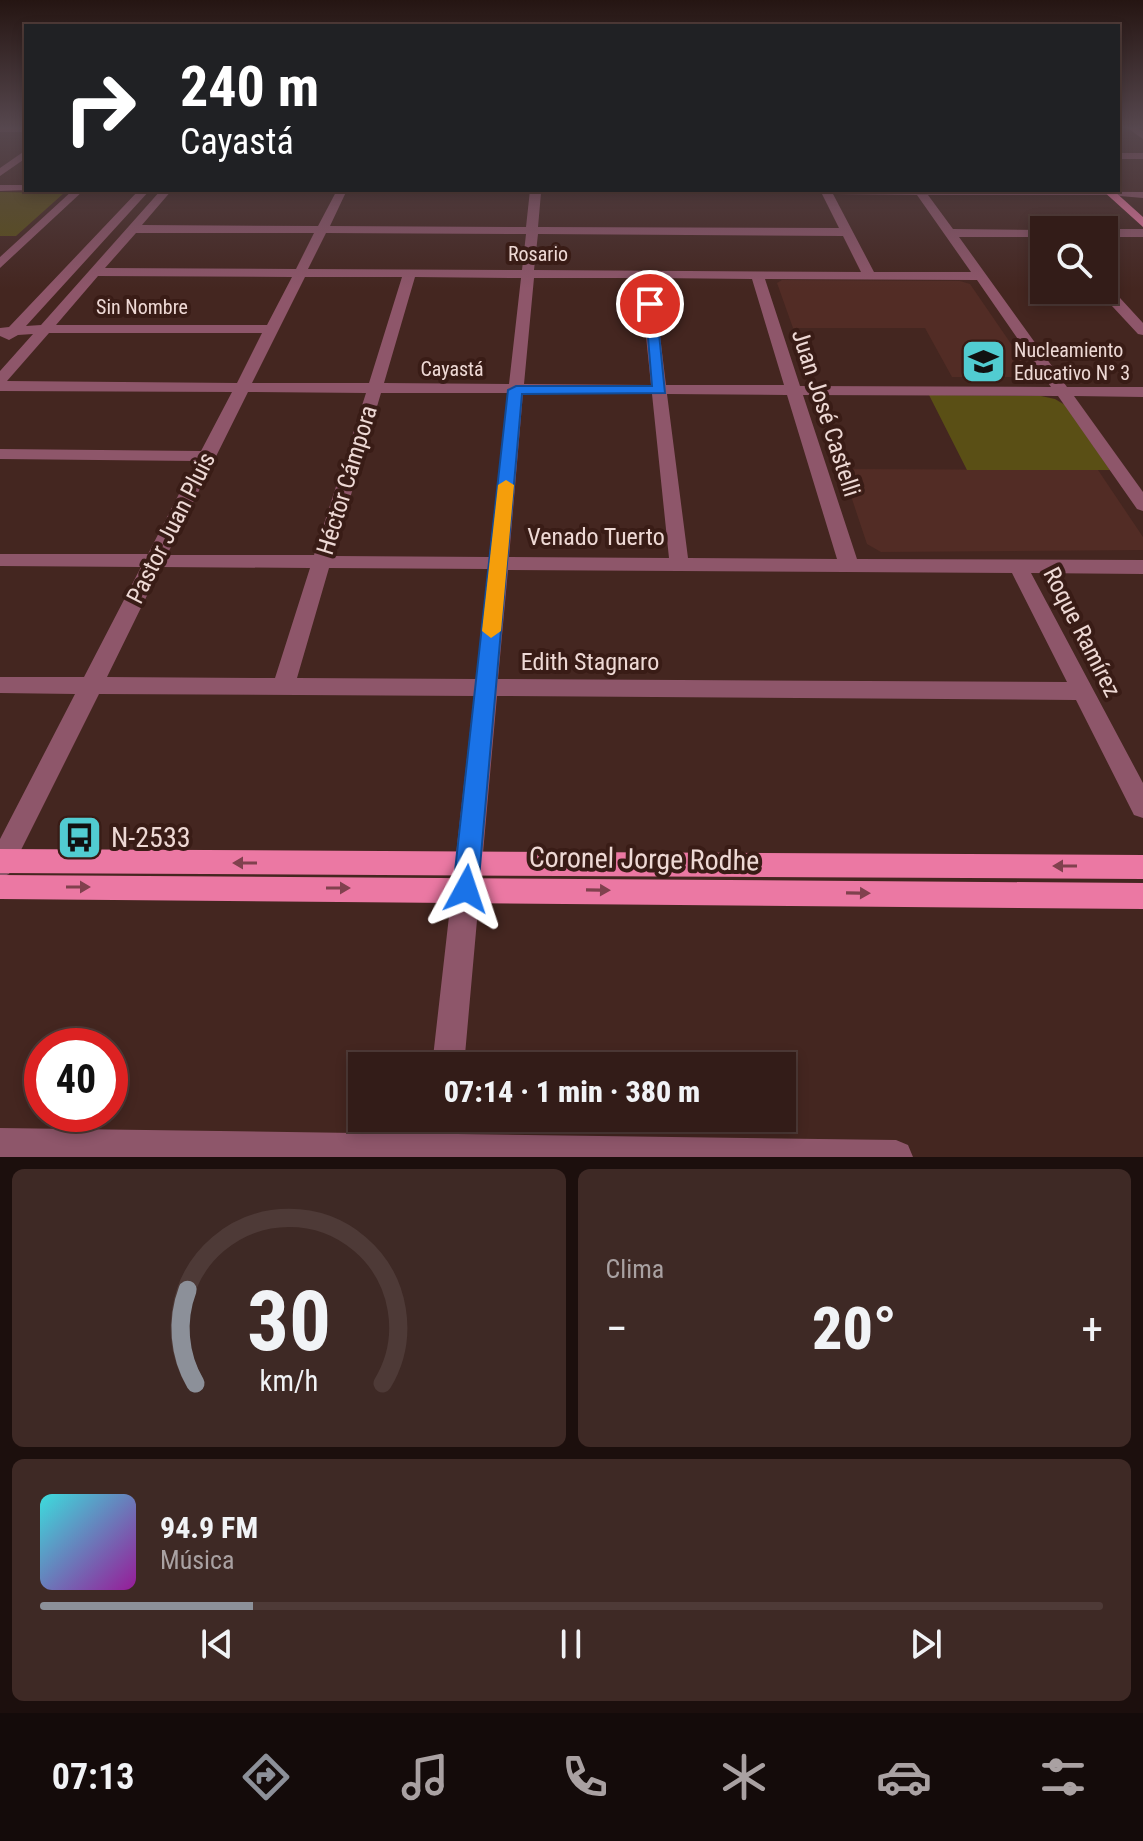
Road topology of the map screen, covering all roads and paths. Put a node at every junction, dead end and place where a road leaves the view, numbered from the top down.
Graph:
1 (0, 188) edge
2 (24, 188) edge
3 (1143, 188) edge
4 (1120, 190) edge
5 (1120, 191) edge
6 (77, 192) edge
7 (143, 192) edge
8 (165, 192) edge
9 (341, 192) edge
10 (535, 192) edge
11 (827, 192) edge
12 (921, 192) edge
13 (1119, 192) edge
14 (1120, 192) edge
15 (1143, 195) edge
16 (1143, 207) edge
17 (1143, 223) edge
18 (132, 229) junction
19 (321, 230) junction
20 (532, 231) junction
21 (847, 232) junction
22 (949, 233) junction
23 (1030, 233) edge
24 (1118, 233) edge
25 (1143, 233) edge
26 (0, 264) edge
27 (95, 272) junction
28 (300, 273) junction
29 (410, 274) junction
30 (527, 274) junction
31 (646, 275) junction
32 (757, 275) junction
33 (870, 276) junction
34 (981, 276) junction
35 (1118, 304) edge
36 (44, 329) junction
37 (271, 329) junction
38 (1143, 331) edge
39 (6, 332) edge
40 (0, 345) edge
41 (0, 380) edge
42 (0, 386) edge
43 (242, 388) junction
44 (375, 389) junction
45 (516, 390) junction
46 (660, 390) junction
47 (794, 391) junction
48 (1063, 392) junction
49 (1143, 392) edge
50 (0, 454) edge
51 (207, 456) junction
52 (1143, 505) edge
53 (0, 560) edge
54 (154, 561) junction
55 (322, 562) junction
56 (498, 563) junction
57 (679, 564) junction
58 (849, 565) junction
59 (1018, 566) junction
60 (1143, 567) edge
61 (0, 685) edge
62 (91, 685) junction
63 (283, 687) junction
64 (486, 688) junction
65 (1083, 691) junction
66 (1143, 807) edge
67 (1143, 867) edge
68 (1, 869) edge
69 (467, 876) junction
70 (1143, 896) edge
71 (449, 1052) edge
72 (440, 1132) edge
73 (0, 1145) edge
74 (140, 1152) edge
75 (438, 1154) edge
76 (896, 1157) edge

1 - 2 street
3 - 4 street
5 - 15 street
6 - 26 street
7 - 39 street, Sin Nombre
8 - 18 street
9 - 19 street, Pastor Juan Pluis
10 - 20 street
11 - 21 street
12 - 22 street
13 - 17 main road
14 - 16 main road
18 - 19 street
18 - 27 street
19 - 20 street
19 - 28 street, Pastor Juan Pluis
20 - 21 street
20 - 30 street
21 - 33 street
22 - 23 street
22 - 34 street
24 - 25 street
27 - 28 street, Rosario
27 - 36 street
28 - 29 street, Rosario
28 - 37 street, Pastor Juan Pluis
29 - 30 street, Rosario
29 - 44 street, Héctor Cámpora
30 - 31 street, Rosario
30 - 45 street
31 - 32 street, Rosario
31 - 46 street
32 - 33 street, Rosario
32 - 47 street, Juan José Castelli
33 - 34 street, Rosario
34 - 48 street
35 - 38 street
36 - 37 street, Sin Nombre
36 - 39 street, Sin Nombre
36 - 41 street
37 - 43 street, Pastor Juan Pluis
39 - 40 street, Sin Nombre
42 - 43 street, Cayastá
43 - 44 street, Cayastá
43 - 51 street, Pastor Juan Pluis
44 - 45 street, Cayastá
44 - 55 street, Héctor Cámpora
45 - 46 street, Cayastá
45 - 56 street
46 - 47 street, Cayastá
46 - 57 street
47 - 48 street, Cayastá
47 - 58 street, Juan José Castelli
48 - 49 street, Cayastá
48 - 52 street
50 - 51 street
51 - 54 street, Pastor Juan Pluis
53 - 54 street, Venado Tuerto
54 - 55 street, Venado Tuerto
54 - 62 street, Pastor Juan Pluis
55 - 56 street, Venado Tuerto
55 - 63 street, Héctor Cámpora
56 - 57 street, Venado Tuerto
56 - 64 street
57 - 58 street, Venado Tuerto
58 - 59 street, Venado Tuerto
59 - 60 street, Venado Tuerto
59 - 65 street, Roque Ramírez
61 - 62 street, Edith Stagnaro
62 - 63 street, Edith Stagnaro
62 - 68 street, Pastor Juan Pluis
63 - 64 street, Edith Stagnaro
64 - 65 street, Edith Stagnaro
64 - 69 street
65 - 66 street, Roque Ramírez
67 -> 69 main road, Coronel Jorge Rodhe
68 - 69 main road, Coronel Jorge Rodhe
69 -> 70 main road, Coronel Jorge Rodhe
69 - 71 street
72 - 75 street
73 - 74 street
74 - 75 street
75 - 76 street

